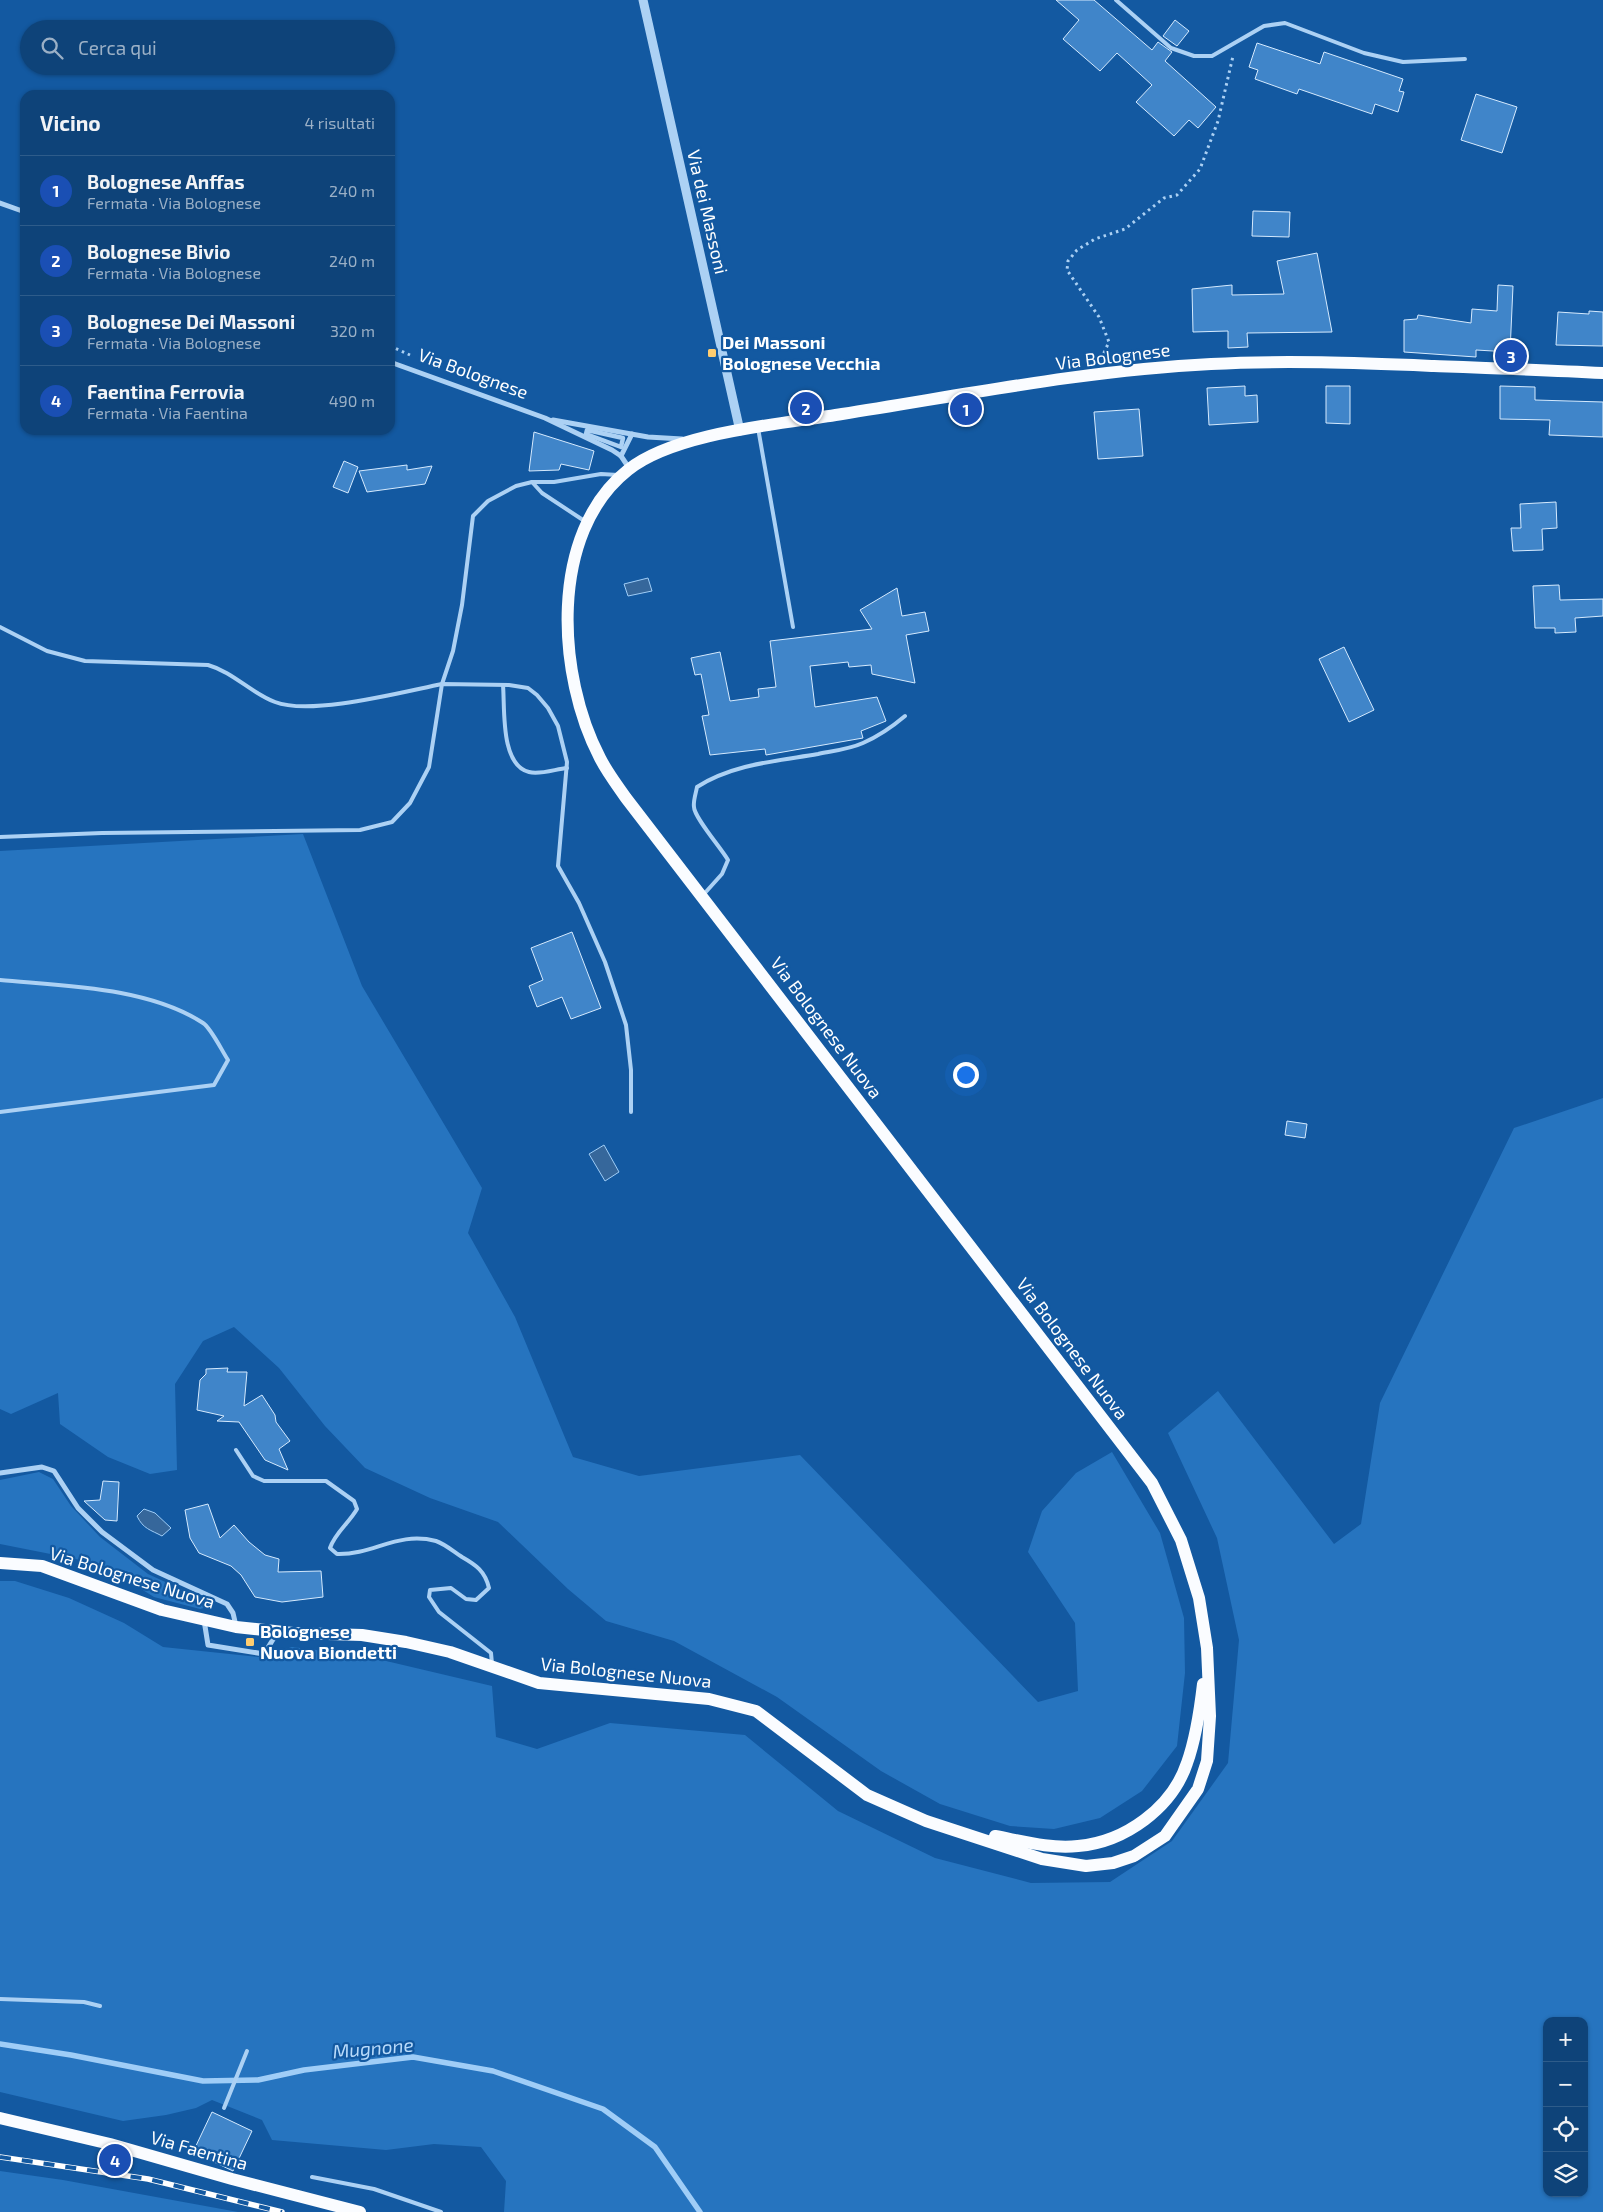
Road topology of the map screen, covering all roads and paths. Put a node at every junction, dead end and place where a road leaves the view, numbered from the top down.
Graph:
1 (642, 0) edge
2 (1116, 0) edge
3 (1235, 43) junction
4 (1465, 59) dead end
5 (0, 203) edge
6 (20, 210) edge
7 (395, 348) edge
8 (1102, 357) junction
9 (1112, 357) dead end
10 (417, 358) dead end
11 (1093, 359) dead end
12 (395, 364) edge
13 (1603, 373) edge
14 (1089, 377) junction
15 (545, 418) junction
16 (758, 428) junction
17 (588, 430) joint
18 (740, 431) junction
19 (632, 434) junction
20 (693, 440) junction
21 (620, 456) junction
22 (626, 472) junction
23 (532, 482) junction
24 (586, 522) junction
25 (0, 627) edge
26 (793, 627) dead end
27 (442, 684) junction
28 (503, 685) junction
29 (905, 716) dead end
30 (567, 768) junction
31 (0, 838) edge
32 (703, 896) junction
33 (0, 980) edge
34 (0, 1112) edge
35 (631, 1112) dead end
36 (236, 1450) dead end
37 (0, 1473) edge
38 (0, 1563) edge
39 (204, 1620) junction
40 (236, 1627) junction
41 (278, 1631) junction
42 (1207, 1648) junction
43 (492, 1667) junction
44 (958, 1830) junction
45 (0, 1999) edge
46 (100, 2006) dead end
47 (247, 2052) dead end
48 (224, 2108) dead end
49 (0, 2118) edge
50 (312, 2177) dead end
51 (360, 2212) edge
52 (440, 2212) edge

1 - 18 street, Via dei Massoni
2 - 3 lane
3 - 4 lane
3 - 8 path
5 - 6 street
7 - 10 path
8 - 9 path
8 - 11 path
8 - 14 path
12 - 15 street, Via Bolognese
13 - 14 main road, Via Bolognese
14 - 16 main road, Via Bolognese
15 - 19 street, Via Bolognese
15 - 21 street, Via Bolognese
16 - 18 main road, Via Bolognese
16 - 26 lane
17 - 17 street
18 - 20 main road, Via Bolognese
19 - 20 street, Via Bolognese
19 - 21 street
20 - 22 main road, Via Bolognese Nuova
21 - 22 street, Via Bolognese
22 - 23 lane
22 - 24 main road, Via Bolognese Nuova
23 - 24 lane
23 - 27 lane
24 - 32 main road, Via Bolognese Nuova
25 - 27 lane
27 - 28 lane
27 - 31 lane
28 - 30 lane
28 - 30 lane
29 - 32 lane
30 - 35 lane
32 - 42 main road, Via Bolognese Nuova
33 - 34 lane
36 - 43 lane
37 - 40 street
38 - 39 main road, Via Bolognese Nuova
39 - 40 main road, Via Bolognese Nuova
39 - 41 street
40 - 41 main road, Via Bolognese Nuova
41 - 43 main road, Via Bolognese Nuova
42 - 44 main road, Via Bolognese Nuova
42 - 44 main road, Via Bolognese Nuova
43 - 44 main road, Via Bolognese Nuova
45 - 46 lane
47 - 48 lane
49 - 51 main road, Via Faentina
50 - 52 lane

